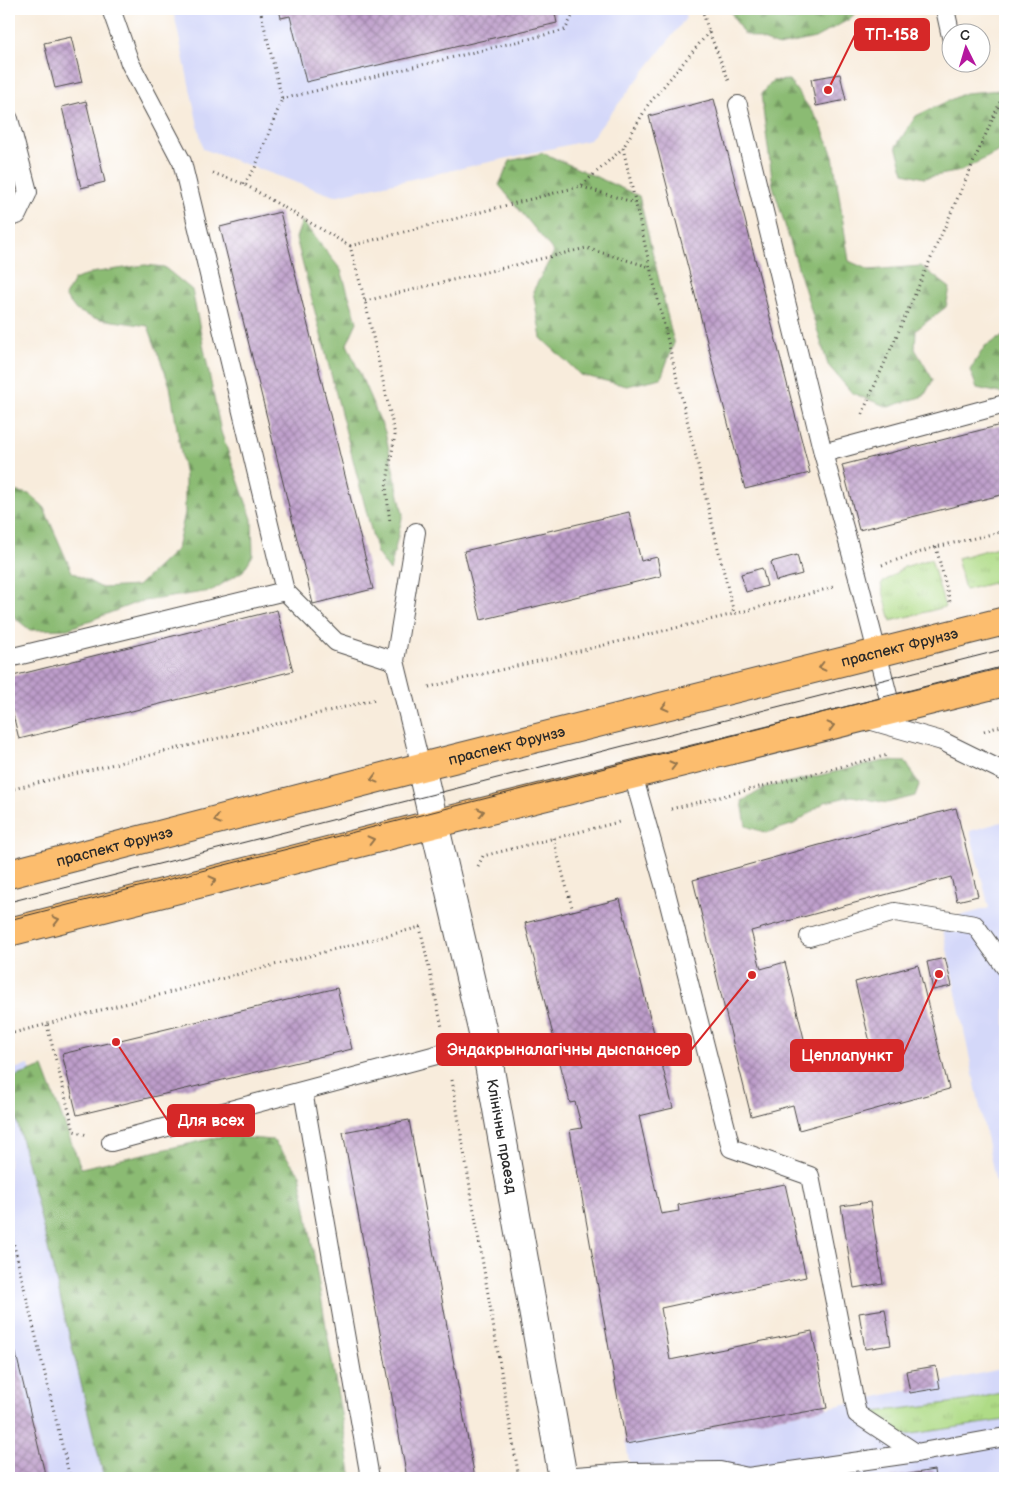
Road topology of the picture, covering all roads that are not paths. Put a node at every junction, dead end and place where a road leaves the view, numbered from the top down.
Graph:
1 (111, 9) edge
2 (944, 9) edge
3 (947, 22) edge
4 (738, 105) road end
5 (9, 120) edge
6 (9, 217) edge
7 (1005, 404) edge
8 (823, 453) junction
9 (416, 532) dead end
10 (285, 591) junction
11 (1005, 621) edge
12 (877, 653) junction
13 (9, 658) edge
14 (395, 661) junction
15 (1005, 682) edge
16 (892, 711) junction
17 (862, 718) junction
18 (421, 767) junction
19 (1005, 772) edge
20 (632, 775) junction
21 (434, 824) junction
22 (9, 874) edge
23 (9, 932) edge
24 (809, 937) dead end
25 (1005, 967) edge
26 (485, 1042) junction
27 (303, 1091) junction
28 (111, 1142) road end
29 (1005, 1437) edge
30 (916, 1453) junction
31 (370, 1478) edge
32 (562, 1478) edge
33 (748, 1478) edge

1 - 10 lane
2 - 3 lane
4 - 8 lane
5 - 6 lane
7 - 8 lane
8 - 12 lane
9 - 14 lane
10 - 13 lane
10 - 14 lane
11 - 12 main road, праспект Фрунзэ
12 - 16 lane
12 -> 18 main road, праспект Фрунзэ
14 - 18 lane
15 - 16 main road
16 - 17 main road
17 - 19 lane
20 -> 17 main road
18 - 21 street, Клінічны праезд
18 -> 22 main road, праспект Фрунзэ
21 -> 20 main road
20 - 30 lane
23 -> 21 main road
21 - 26 street, Клінічны праезд
24 - 25 lane
26 - 27 lane
26 - 32 street, Клінічны праезд
27 - 28 lane
27 - 31 lane
29 - 30 lane
30 - 33 lane
32 - 33 lane

